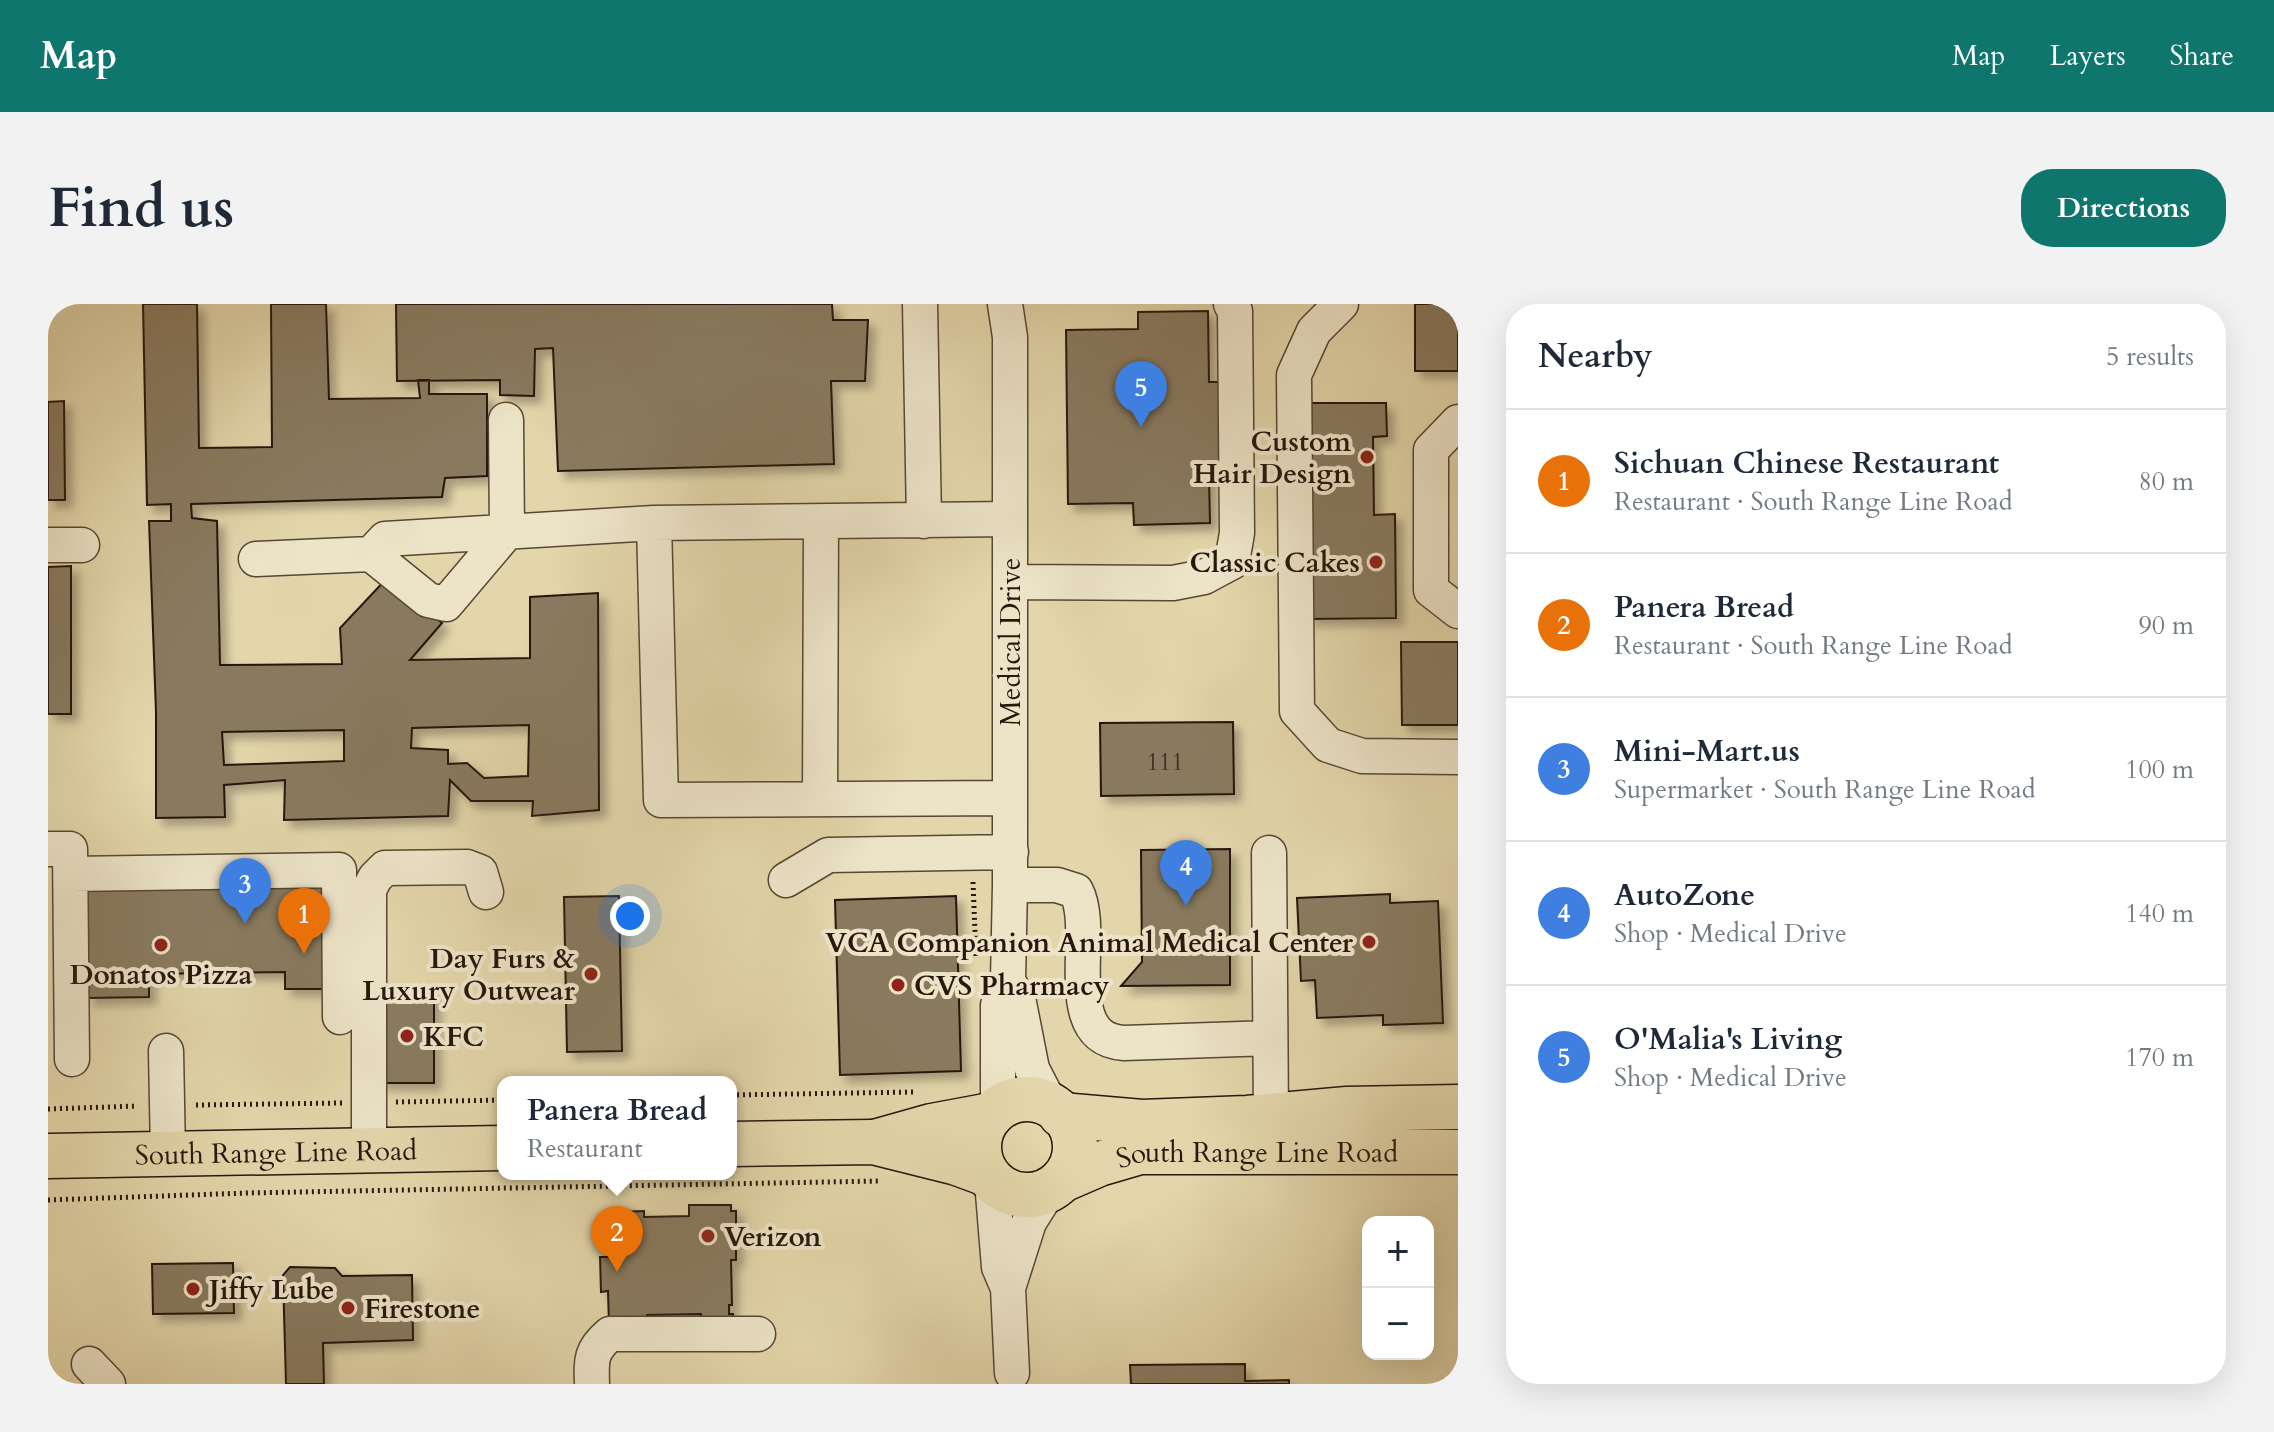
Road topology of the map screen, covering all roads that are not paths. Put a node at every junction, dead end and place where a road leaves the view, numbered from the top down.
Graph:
1 (920, 304) edge
2 (1005, 304) edge
3 (1231, 304) edge
4 (1341, 304) edge
5 (506, 420) dead end
6 (1458, 422) edge
7 (1444, 516) edge
8 (1010, 519) junction
9 (924, 521) junction
10 (654, 523) junction
11 (821, 523) junction
12 (507, 532) junction
13 (48, 545) edge
14 (82, 545) dead end
15 (371, 554) junction
16 (256, 559) dead end
17 (1010, 582) junction
18 (1458, 611) edge
19 (1458, 757) edge
20 (1010, 798) junction
21 (820, 799) junction
22 (48, 849) edge
23 (1269, 853) dead end
24 (1011, 868) junction
25 (71, 874) junction
26 (786, 880) dead end
27 (486, 892) dead end
28 (48, 912) edge
29 (1008, 980) junction
30 (340, 1017) dead end
31 (72, 1025) junction
32 (1270, 1038) junction
33 (166, 1051) dead end
34 (72, 1059) dead end
35 (1458, 1107) edge
36 (1056, 1110) junction
37 (994, 1112) junction
38 (1271, 1116) junction
39 (737, 1145) edge
40 (497, 1148) edge
41 (369, 1150) junction
42 (1458, 1152) edge
43 (168, 1154) junction
44 (48, 1156) edge
45 (877, 1162) junction
46 (989, 1178) junction
47 (1055, 1185) junction
48 (1008, 1288) junction
49 (758, 1334) dead end
50 (1012, 1373) dead end
51 (592, 1384) edge

1 - 9 street
2 - 8 street, Medical Drive
3 - 17 street
4 - 19 street
5 - 12 street
6 - 7 street
7 - 18 street
8 - 9 street
8 - 17 street, Medical Drive
9 - 11 street
10 - 11 street
10 - 12 street
10 - 21 street
11 - 21 street
12 - 15 street
12 - 15 street
13 - 14 street
15 - 16 street
17 - 20 street, Medical Drive
20 - 21 street
20 - 24 street, Medical Drive
22 - 25 street
23 - 32 street
24 - 26 street
24 - 29 street, Medical Drive
24 - 32 street
25 - 30 street
25 - 31 street
27 - 41 street
28 - 31 street
29 - 36 street, Medical Drive
29 - 37 street, Medical Drive
31 - 34 street
32 - 38 street
33 - 43 street
35 - 38 main road, South Range Line Road
36 - 37 main road
36 - 38 main road, South Range Line Road
36 - 47 main road
37 - 45 main road
37 - 46 main road
39 - 45 main road
40 - 41 main road, South Range Line Road
41 - 43 main road, South Range Line Road
42 - 47 main road, South Range Line Road
43 - 44 main road, South Range Line Road
45 - 46 main road
46 - 47 main road
46 - 48 street
47 - 48 street
48 - 50 street
49 - 51 street

